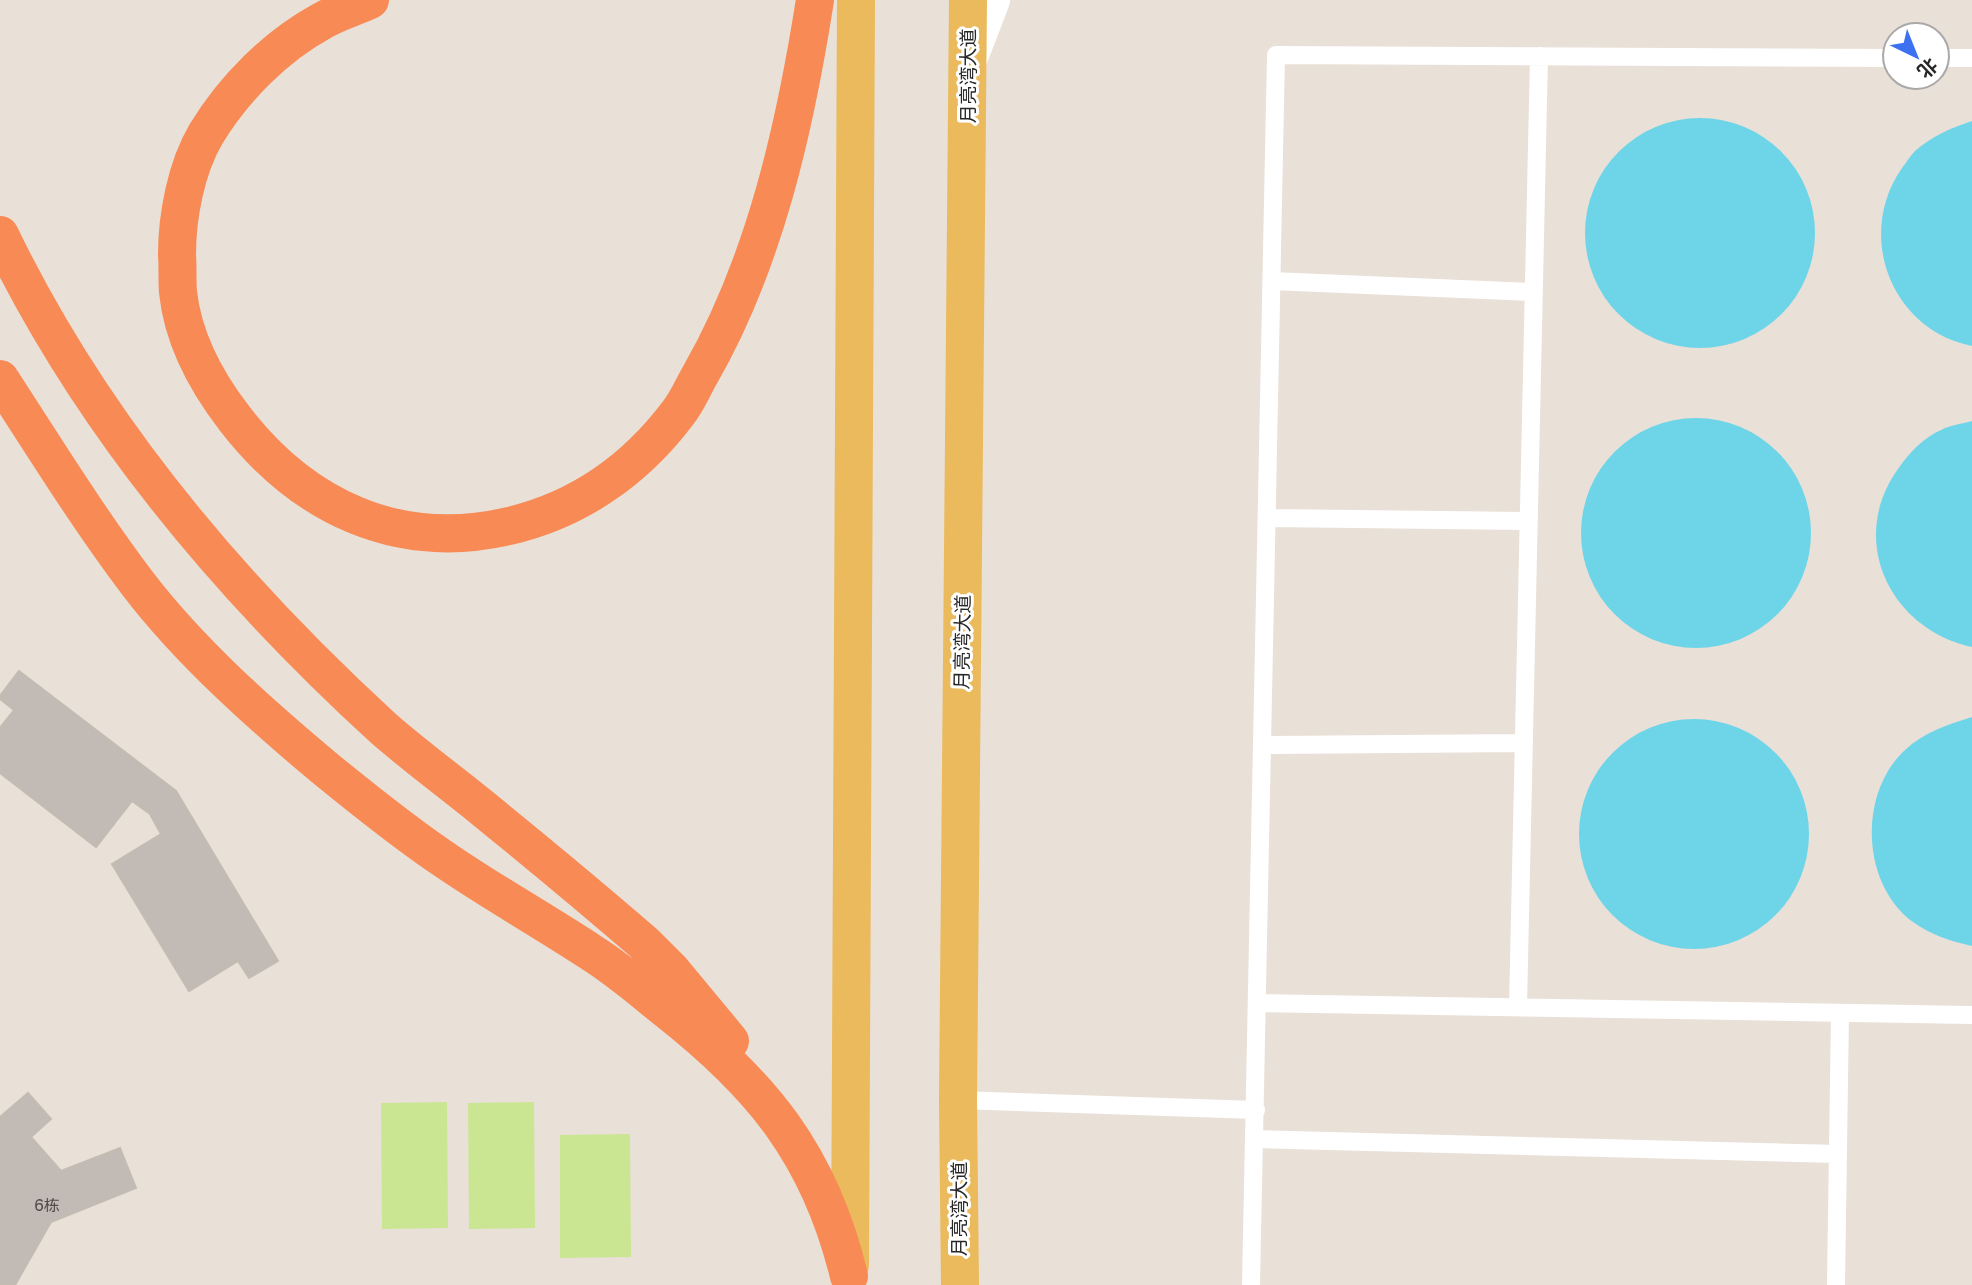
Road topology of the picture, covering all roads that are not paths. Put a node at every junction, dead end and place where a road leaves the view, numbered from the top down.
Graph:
1 (370, 0) edge
2 (816, 0) edge
3 (856, 0) edge
4 (968, 0) edge
5 (992, 0) edge
6 (1539, 56) junction
7 (1881, 58) edge
8 (1951, 58) edge
9 (1972, 58) edge
10 (968, 60) junction
11 (0, 235) edge
12 (1272, 281) junction
13 (1534, 292) junction
14 (0, 379) edge
15 (1267, 518) junction
16 (1528, 521) junction
17 (1524, 743) junction
18 (1262, 745) junction
19 (1258, 1003) junction
20 (1518, 1007) junction
21 (1840, 1013) junction
22 (1972, 1015) edge
23 (958, 1100) junction
24 (770, 1108) junction
25 (1256, 1110) junction
26 (1255, 1139) junction
27 (1838, 1154) junction
28 (849, 1280) edge
29 (960, 1285) edge
30 (1251, 1285) edge
31 (1836, 1285) edge

1 - 2 highway
3 - 28 main road
4 - 10 main road, 月亮湾大道
5 - 10 street
6 - 7 lane
6 - 12 lane
6 - 13 lane
8 - 9 lane
10 - 23 main road, 月亮湾大道
11 - 24 highway
12 - 13 lane
12 - 15 lane
13 - 16 lane
14 - 24 highway
15 - 16 lane
15 - 18 lane
16 - 17 lane
17 - 18 lane
17 - 20 lane
18 - 19 lane
19 - 20 lane
19 - 25 lane
20 - 21 lane
21 - 22 lane
21 - 27 lane
23 - 25 lane
23 - 29 main road, 月亮湾大道
24 - 28 highway
25 - 26 lane
26 - 27 lane
26 - 30 lane
27 - 31 lane

